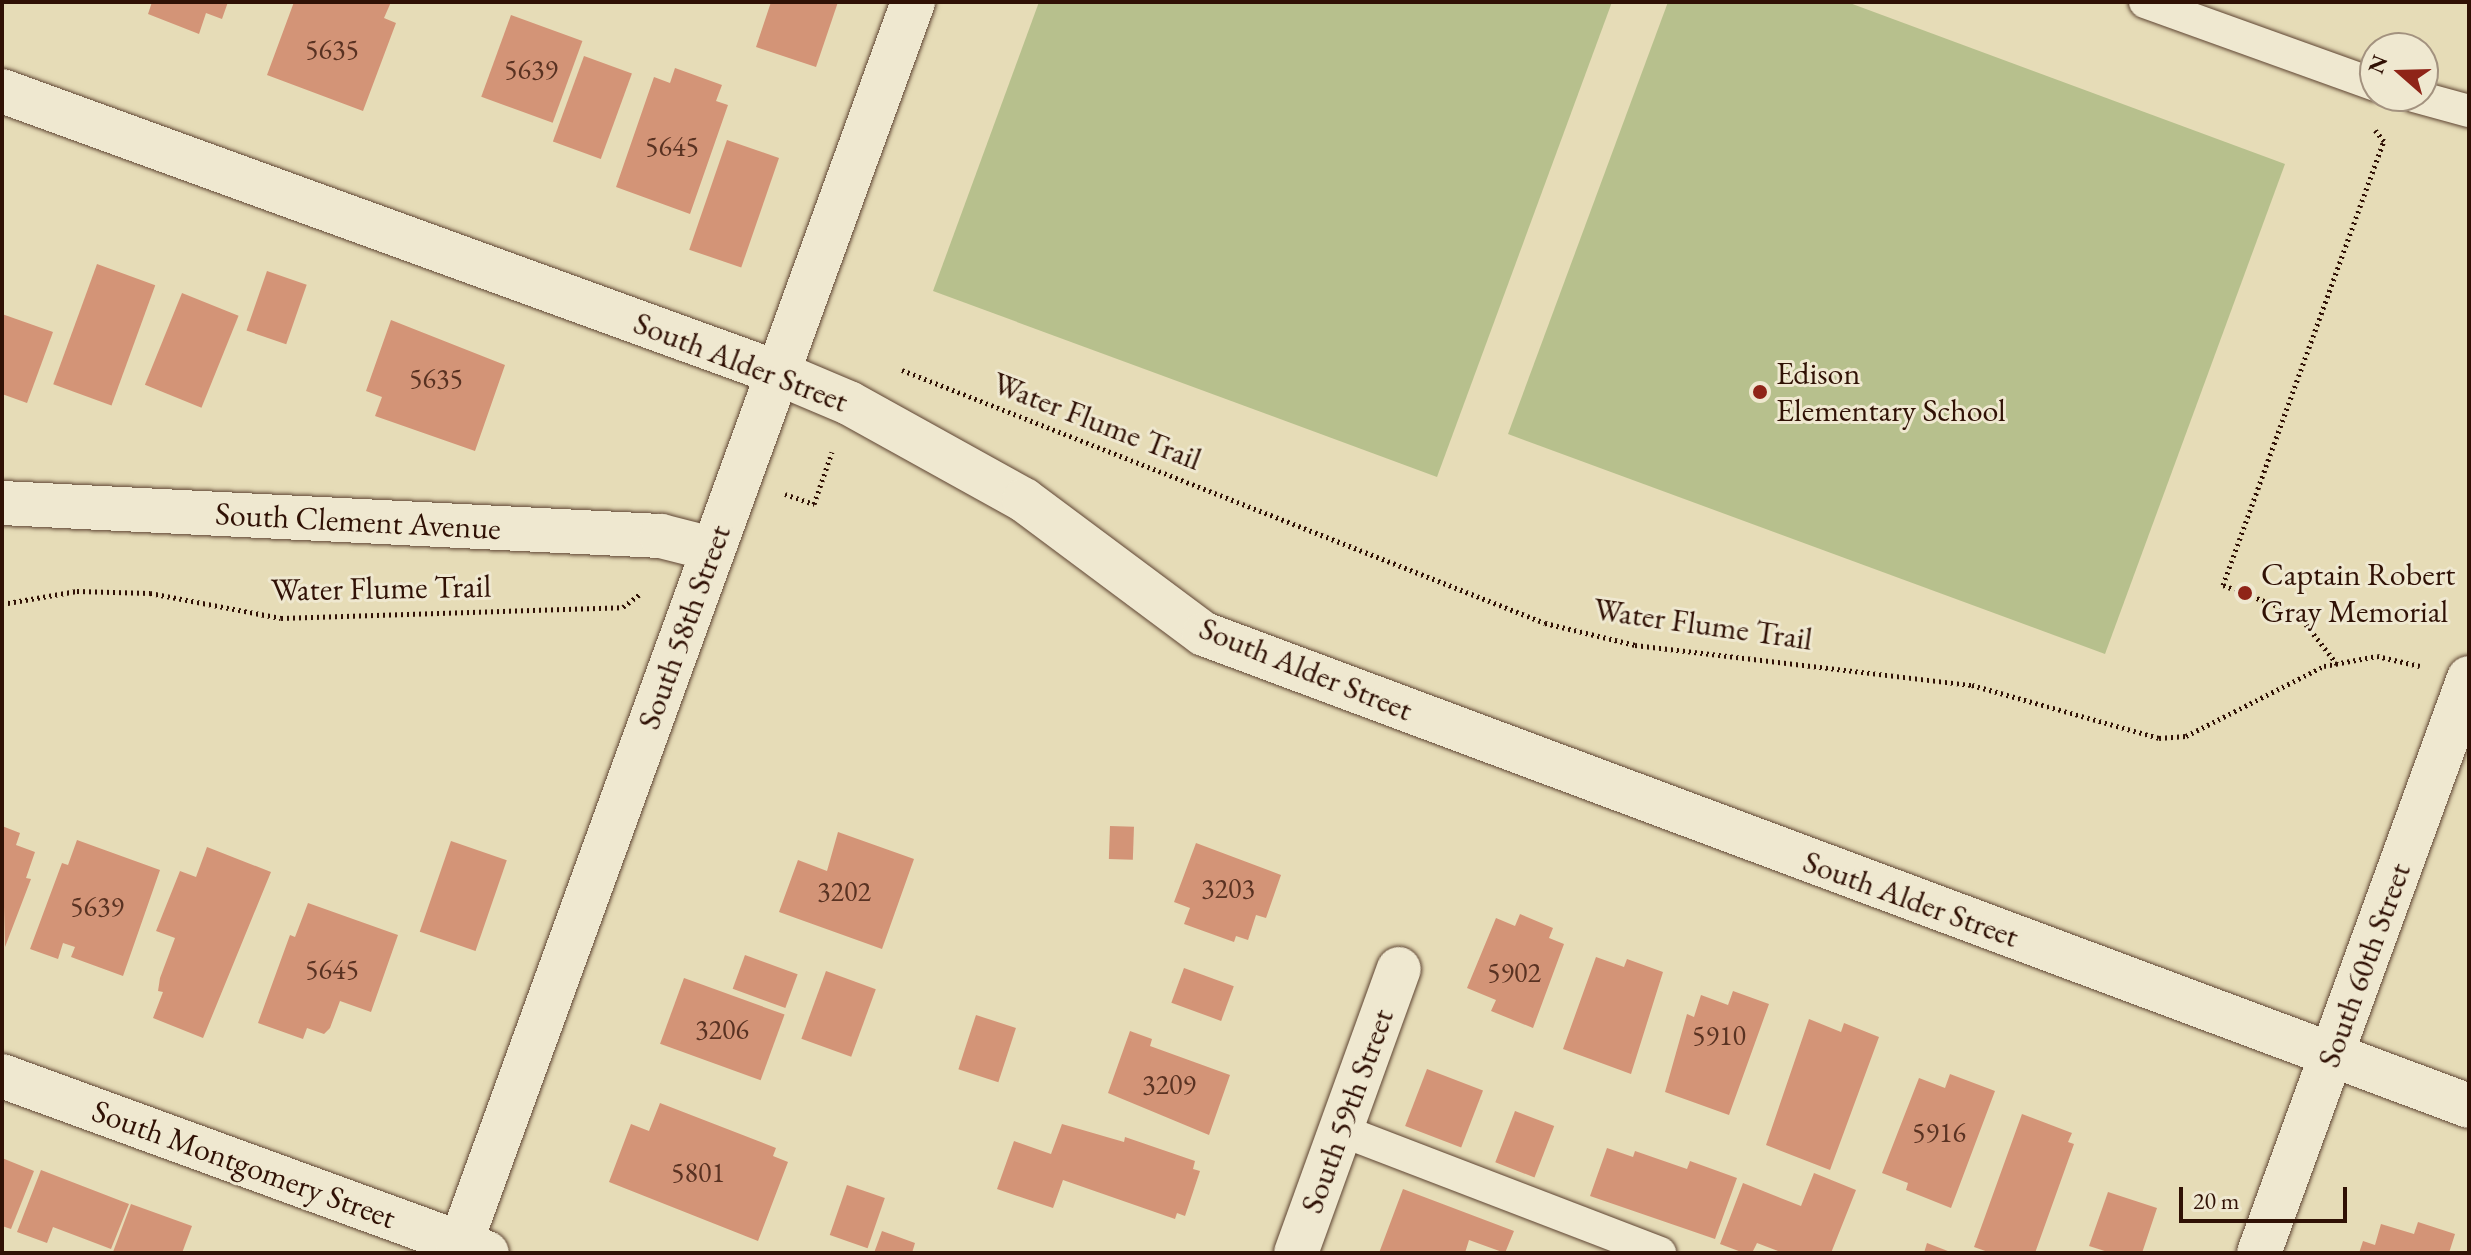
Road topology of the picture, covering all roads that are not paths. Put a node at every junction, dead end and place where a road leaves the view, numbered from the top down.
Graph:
1 (913, 2) edge
2 (2145, 2) edge
3 (2359, 79) edge
4 (2, 91) edge
5 (2439, 103) edge
6 (2469, 111) edge
7 (778, 373) junction
8 (2, 503) edge
9 (712, 549) junction
10 (2469, 678) edge
11 (1399, 969) dead end
12 (2331, 1055) junction
13 (2, 1076) edge
14 (2469, 1106) edge
15 (1340, 1130) junction
16 (468, 1250) edge
17 (1296, 1253) edge
18 (1660, 1253) edge
19 (2259, 1253) edge

1 - 7 street, South 58th Street
2 - 3 lane
4 - 7 street, South Alder Street
5 - 6 lane
7 - 9 street, South 58th Street
7 - 12 street, South Alder Street
8 - 9 street, South Clement Avenue
9 - 16 street, South 58th Street
10 - 12 street, South 60th Street
11 - 15 street, South 59th Street
12 - 14 street, South Alder Street
12 - 19 street, South 60th Street
13 - 16 street, South Montgomery Street
15 - 17 street, South 59th Street
15 - 18 lane

